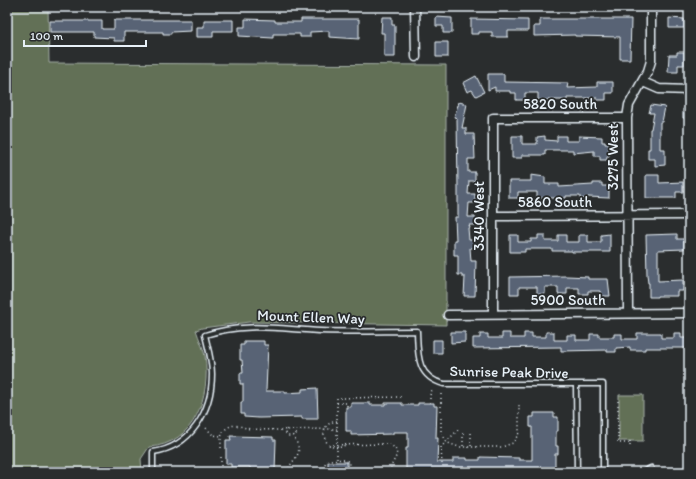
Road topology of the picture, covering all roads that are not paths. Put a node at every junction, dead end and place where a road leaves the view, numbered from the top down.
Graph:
1 (415, 7) edge
2 (652, 7) edge
3 (416, 57) dead end
4 (642, 82) junction
5 (689, 90) edge
6 (493, 118) joint
7 (627, 118) junction
8 (689, 215) edge
9 (494, 216) junction
10 (627, 216) junction
11 (628, 313) junction
12 (689, 313) edge
13 (493, 314) junction
14 (448, 315) dead end
15 (417, 331) joint
16 (576, 385) junction
17 (651, 468) dead end
18 (152, 472) edge
19 (577, 472) edge
20 (603, 472) edge
21 (642, 472) edge

1 - 3 street
2 - 4 street, 3275 West
4 - 5 street
4 - 7 street, 3275 West
6 - 7 street, 5820 South
6 - 9 street, 3340 West
7 - 10 street, 3275 West
8 - 10 street, 5860 South
9 - 10 street, 5860 South
9 - 13 street, 3340 West
10 - 11 street, 3275 West
11 - 12 street, 5900 South
11 - 13 street, 5900 South
13 - 14 street, 5900 South
15 - 16 lane, Sunrise Peak Drive
15 - 18 lane, Mount Ellen Way
16 - 19 lane, Sunrise Peak Drive
16 - 20 lane
17 - 21 lane

